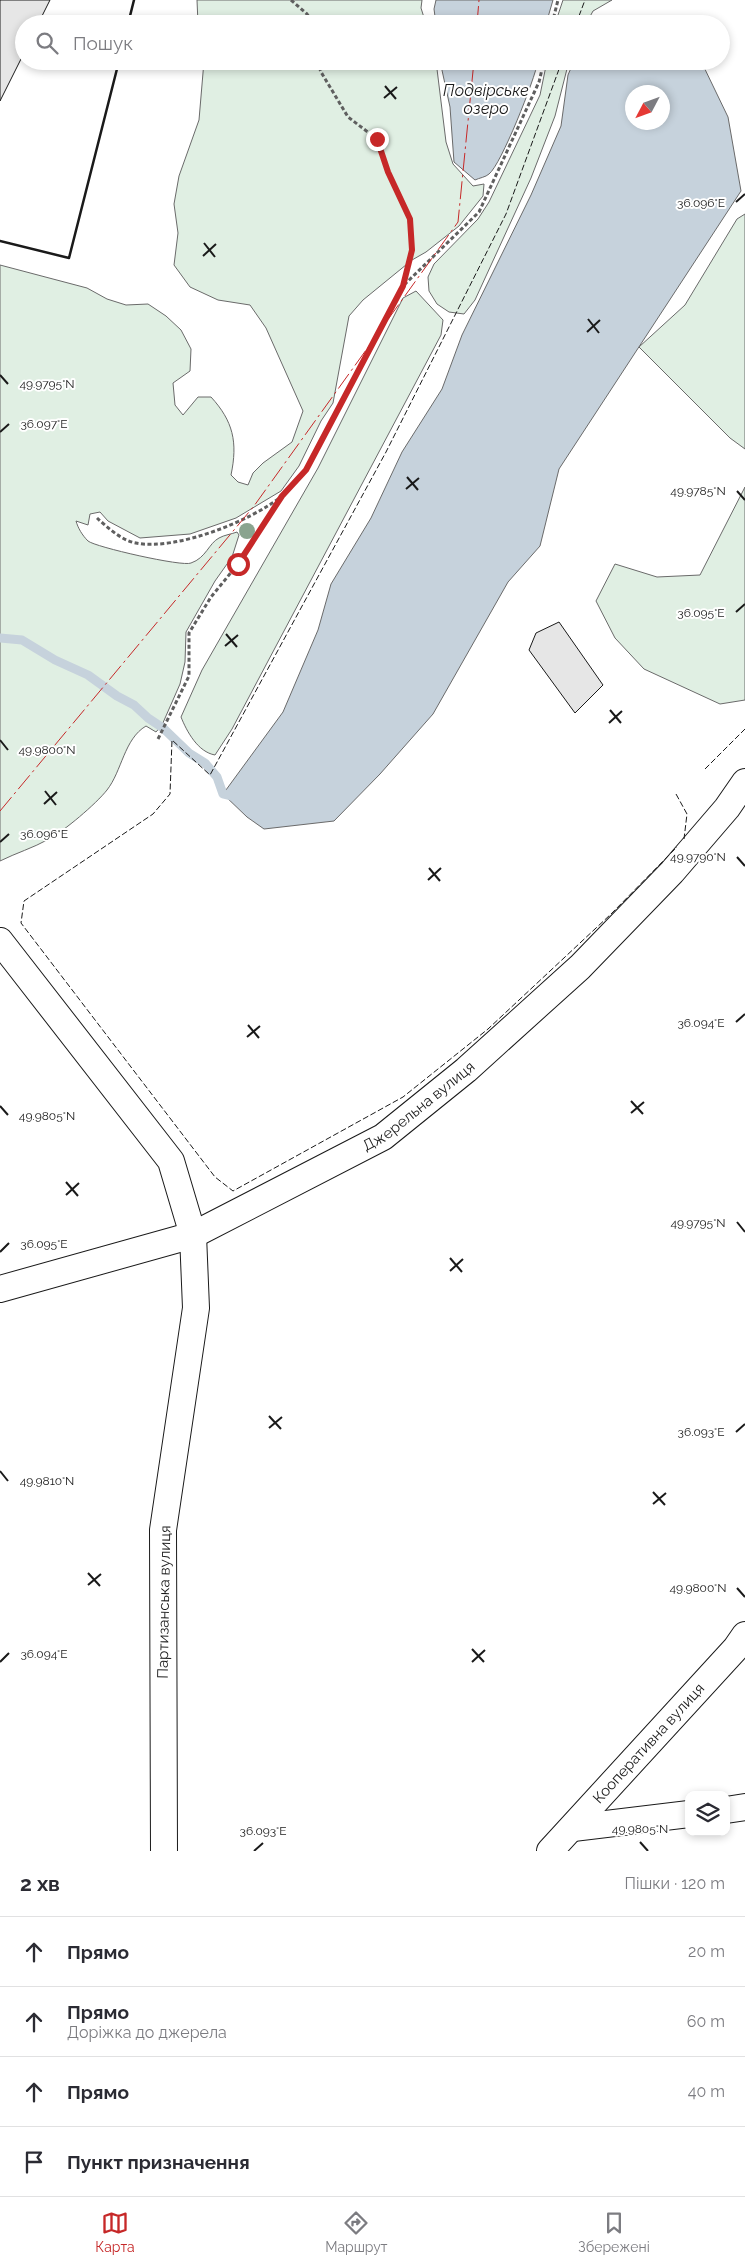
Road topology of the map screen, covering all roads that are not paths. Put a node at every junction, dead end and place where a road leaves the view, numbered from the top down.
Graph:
1 (745, 782) edge
2 (0, 941) edge
3 (193, 1235) junction
4 (0, 1289) edge
5 (745, 1635) edge
6 (745, 1807) edge
7 (730, 1809) edge
8 (685, 1814) edge
9 (573, 1828) junction
10 (164, 1851) edge
11 (550, 1851) edge

1 - 3 street, Джерельна вулиця
2 - 3 street, Партизанська вулиця
3 - 4 street, Джерельна вулиця
3 - 10 street, Партизанська вулиця
5 - 9 street, Кооперативна вулиця
6 - 7 street
8 - 9 street
9 - 11 street, Кооперативна вулиця

